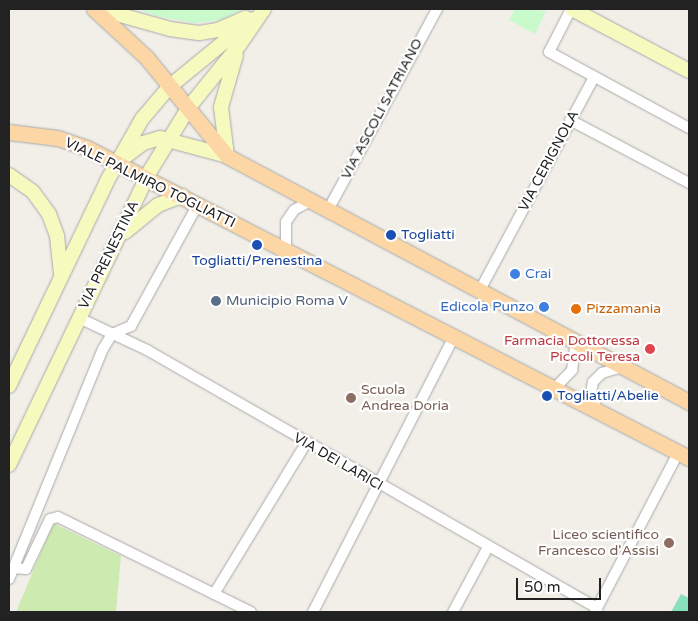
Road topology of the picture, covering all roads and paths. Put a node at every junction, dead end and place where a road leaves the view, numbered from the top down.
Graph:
1 (94, 9) edge
2 (99, 9) edge
3 (264, 9) edge
4 (437, 9) edge
5 (571, 9) edge
6 (240, 44) junction
7 (689, 71) edge
8 (594, 77) junction
9 (169, 87) junction
10 (187, 110) junction
11 (570, 120) junction
12 (689, 128) edge
13 (9, 132) edge
14 (169, 139) junction
15 (228, 156) junction
16 (116, 163) junction
17 (9, 175) edge
18 (147, 178) junction
19 (689, 183) edge
20 (182, 196) junction
21 (310, 201) junction
22 (198, 204) junction
23 (328, 210) junction
24 (118, 240) junction
25 (286, 251) junction
26 (61, 275) junction
27 (480, 290) junction
28 (79, 318) junction
29 (112, 334) junction
30 (453, 339) junction
31 (576, 343) junction
32 (622, 367) junction
33 (9, 386) edge
34 (553, 390) junction
35 (689, 402) edge
36 (597, 412) junction
37 (306, 443) junction
38 (684, 455) edge
39 (9, 465) edge
40 (379, 486) junction
41 (488, 547) junction
42 (13, 568) junction
43 (9, 579) edge
44 (214, 594) junction
45 (596, 610) edge
46 (251, 612) edge
47 (313, 612) edge
48 (453, 612) edge

1 - 9 main road
2 - 3 main road
3 - 6 main road, VIA PRENESTINA
3 - 9 main road
4 - 23 street, VIA ASCOLI SATRIANO
5 - 7 main road
5 - 8 street
6 - 10 main road, VIA PRENESTINA
6 - 15 main road
8 - 11 street, VIA CERIGNOLA
8 - 12 street
9 - 10 main road
9 - 16 main road
10 - 14 main road, VIA PRENESTINA
10 - 15 main road
11 - 19 street
11 - 27 street, VIA CERIGNOLA
13 - 16 main road, VIALE PALMIRO TOGLIATTI
14 - 15 main road
14 - 16 main road
14 - 18 main road, VIA PRENESTINA
15 - 21 main road
16 - 18 main road, VIALE PALMIRO TOGLIATTI
16 - 26 main road
17 - 26 main road
18 - 20 main road, VIALE PALMIRO TOGLIATTI
18 - 24 main road, VIA PRENESTINA
20 - 22 main road, VIALE PALMIRO TOGLIATTI
20 - 24 main road
21 - 23 main road
21 - 25 street
22 - 25 main road, VIALE PALMIRO TOGLIATTI
22 - 29 street
23 - 27 main road
24 - 28 main road, VIA PRENESTINA
25 - 30 main road, VIALE PALMIRO TOGLIATTI
26 - 33 main road
27 - 31 main road
28 - 29 street, VIA DEI LARICI
28 - 39 main road, VIA PRENESTINA
29 - 37 street, VIA DEI LARICI
29 - 42 street
30 - 34 main road, VIALE PALMIRO TOGLIATTI
30 - 40 street
31 - 32 main road
31 - 34 street
32 - 35 main road
32 - 36 street
34 - 36 main road, VIALE PALMIRO TOGLIATTI
36 - 38 main road, VIALE PALMIRO TOGLIATTI
37 - 40 street, VIA DEI LARICI
37 - 44 street
38 - 45 street
40 - 41 street, VIA DEI LARICI
40 - 47 street
41 - 45 street, VIA DEI LARICI
41 - 48 street
42 - 43 street
42 - 44 street
44 - 46 street

